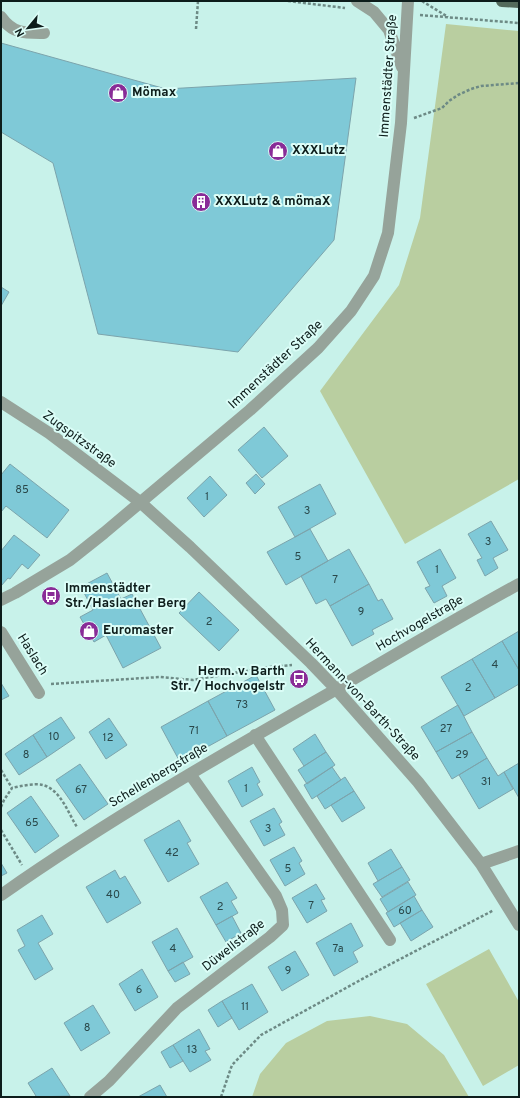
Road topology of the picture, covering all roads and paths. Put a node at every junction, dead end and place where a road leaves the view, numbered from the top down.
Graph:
1 (198, 1) edge
2 (357, 1) edge
3 (408, 1) edge
4 (421, 1) edge
5 (502, 1) edge
6 (519, 2) edge
7 (407, 14) junction
8 (1, 17) edge
9 (450, 18) junction
10 (519, 23) edge
11 (1, 29) edge
12 (196, 29) dead end
13 (23, 33) junction
14 (44, 33) dead end
15 (404, 72) junction
16 (519, 83) edge
17 (401, 123) junction
18 (1, 402) edge
19 (140, 502) junction
20 (519, 584) edge
21 (1, 600) edge
22 (1, 632) edge
23 (310, 663) junction
24 (32, 681) junction
25 (336, 689) junction
26 (39, 693) dead end
27 (255, 736) junction
28 (1, 770) edge
29 (190, 774) junction
30 (12, 788) junction
31 (1, 807) edge
32 (76, 826) dead end
33 (1, 830) edge
34 (519, 851) edge
35 (14, 853) dead end
36 (481, 864) junction
37 (1, 895) edge
38 (507, 904) junction
39 (519, 925) edge
40 (390, 940) dead end
41 (90, 1097) edge
42 (221, 1097) edge

1 - 12 path
2 - 15 street
3 - 7 street, Immenstädter Straße
4 - 9 path
5 - 6 main road
7 - 9 path
7 - 15 street, Immenstädter Straße
8 - 13 street
9 - 10 path
11 - 13 street
13 - 14 street
15 - 17 street, Immenstädter Straße
16 - 17 path
17 - 19 street, Immenstädter Straße
18 - 19 street, Zugspitzstraße
19 - 21 street, Immenstädter Straße
19 - 23 street, Hermann-von-Barth-Straße
20 - 25 street, Hochvogelstraße
22 - 24 street, Haslach
23 - 24 path
23 - 25 street, Hermann-von-Barth-Straße
24 - 26 street, Haslach
25 - 27 street, Schellenbergstraße
25 - 36 street, Hermann-von-Barth-Straße
27 - 29 street, Schellenbergstraße
27 - 40 street
28 - 30 path
29 - 37 street, Schellenbergstraße
29 - 41 street, Düwellstraße
30 - 31 path
30 - 32 path
33 - 35 path
34 - 36 street
36 - 38 street, Hermann-von-Barth-Straße
38 - 39 street, Hermann-von-Barth-Straße
38 - 42 path

